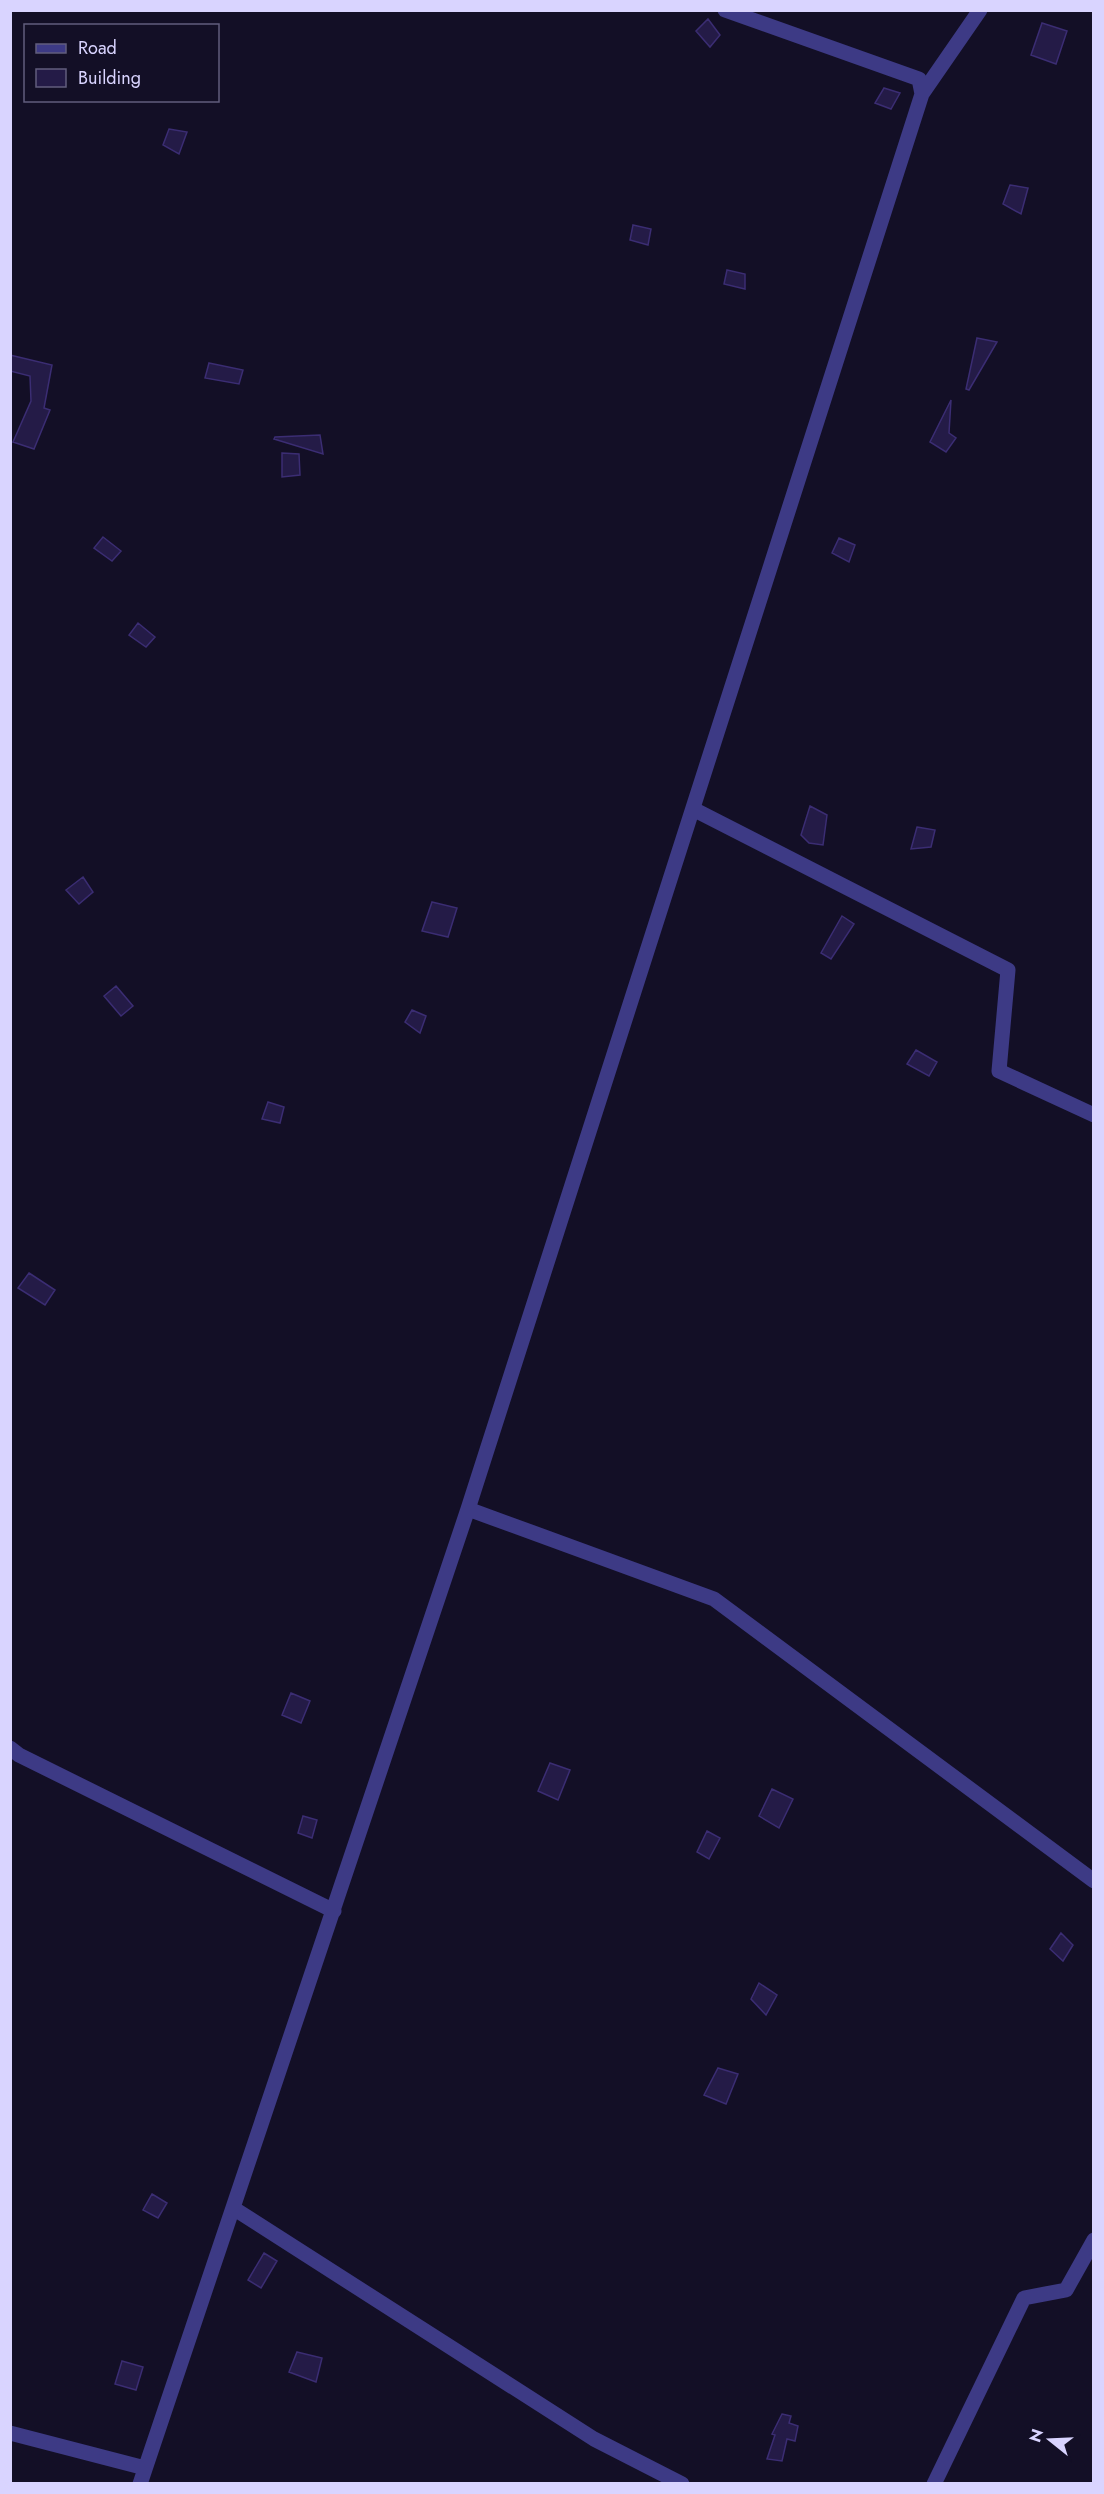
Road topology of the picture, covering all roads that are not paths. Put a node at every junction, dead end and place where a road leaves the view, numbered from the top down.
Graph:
1 (725, 10) edge
2 (980, 10) edge
3 (922, 94) junction
4 (693, 809) junction
5 (1094, 1116) edge
6 (468, 1509) junction
7 (10, 1748) edge
8 (1094, 1881) edge
9 (334, 1911) junction
10 (233, 2208) junction
11 (1094, 2240) edge
12 (10, 2433) edge
13 (145, 2468) junction
14 (140, 2484) edge
15 (682, 2484) edge
16 (934, 2484) edge

1 - 3 street
2 - 3 street
3 - 4 street
4 - 5 street
4 - 6 street
6 - 8 street
6 - 9 street
7 - 9 street
9 - 10 street
10 - 13 street
10 - 15 street
11 - 16 street
12 - 13 street
13 - 14 street

